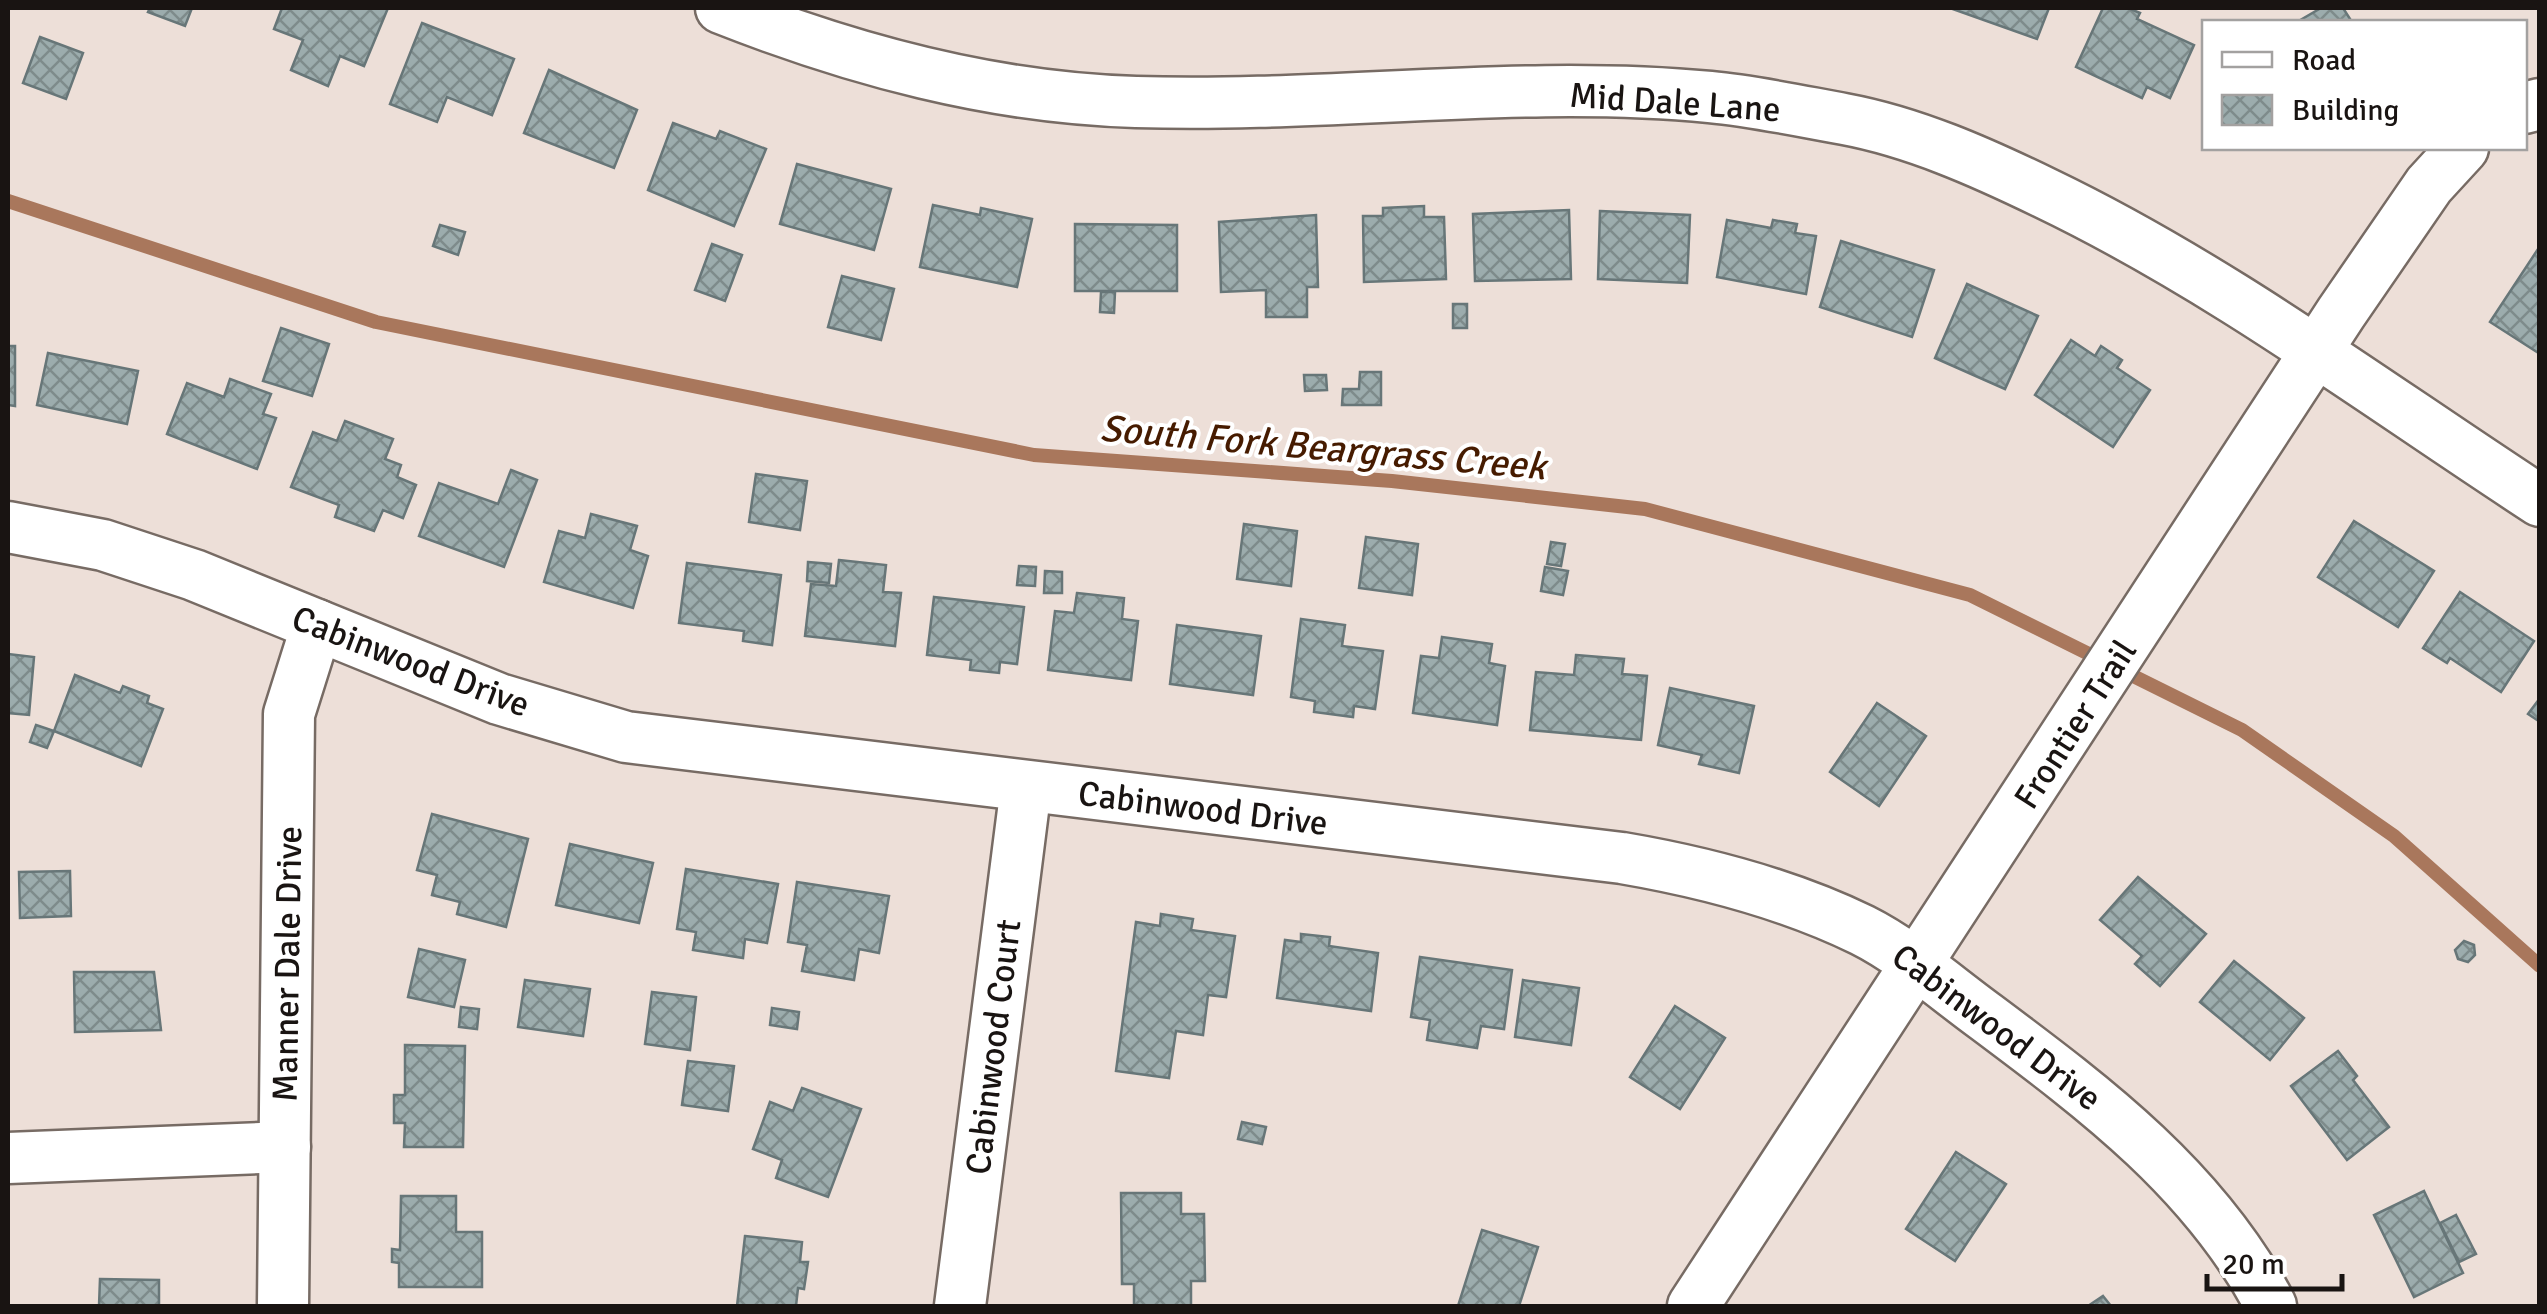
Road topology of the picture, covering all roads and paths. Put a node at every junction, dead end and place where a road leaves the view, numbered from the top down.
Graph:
1 (720, 8) edge
2 (2461, 150) edge
3 (2317, 353) junction
4 (2540, 502) edge
5 (8, 527) edge
6 (317, 625) junction
7 (1026, 787) junction
8 (1916, 965) junction
9 (284, 1148) junction
10 (8, 1158) edge
11 (284, 1306) edge
12 (960, 1306) edge
13 (1693, 1306) edge
14 (2272, 1306) edge

1 - 3 street, Mid Dale Lane
2 - 3 street, Frontier Trail
3 - 4 street, Mid Dale Lane
3 - 8 street, Frontier Trail
5 - 6 street, Cabinwood Drive
6 - 7 street, Cabinwood Drive
6 - 9 street, Manner Dale Drive
7 - 8 street, Cabinwood Drive
7 - 12 street, Cabinwood Court
8 - 13 street, Frontier Trail
8 - 14 street, Cabinwood Drive
9 - 10 street
9 - 11 street, Manner Dale Drive

